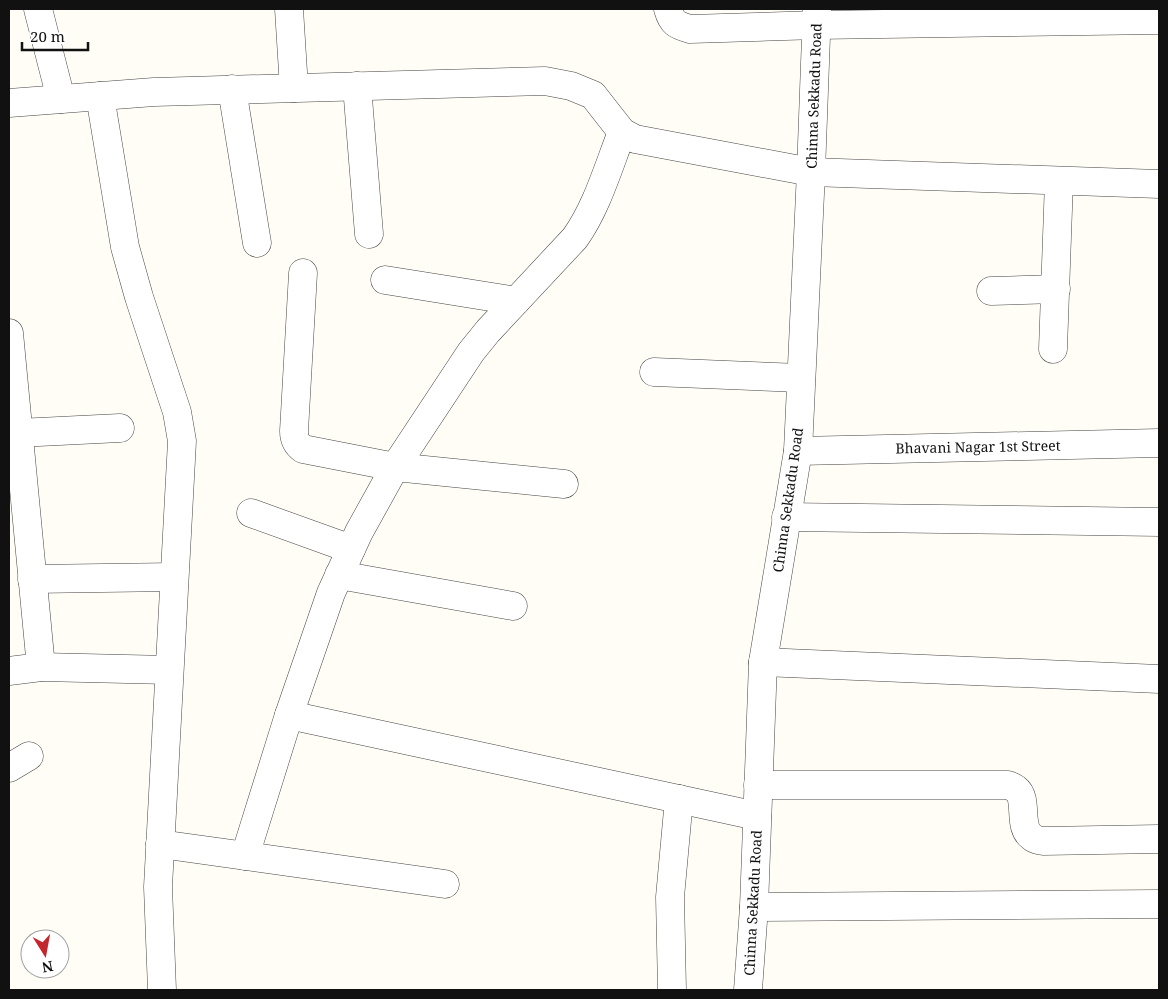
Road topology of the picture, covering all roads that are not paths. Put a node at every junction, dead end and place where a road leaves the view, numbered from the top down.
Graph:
1 (38, 9) edge
2 (289, 9) edge
3 (668, 9) edge
4 (817, 17) edge
5 (1159, 20) edge
6 (357, 86) junction
7 (294, 88) junction
8 (232, 89) junction
9 (100, 96) junction
10 (61, 99) junction
11 (9, 103) edge
12 (622, 132) junction
13 (811, 172) junction
14 (1059, 181) junction
15 (1159, 184) edge
16 (369, 234) dead end
17 (257, 243) dead end
18 (303, 272) dead end
19 (385, 280) dead end
20 (1056, 289) junction
21 (991, 292) dead end
22 (516, 301) junction
23 (9, 333) edge
24 (1053, 349) dead end
25 (654, 372) dead end
26 (801, 378) junction
27 (120, 428) dead end
28 (18, 433) junction
29 (1159, 442) edge
30 (798, 451) junction
31 (395, 467) junction
32 (564, 484) dead end
33 (251, 513) dead end
34 (786, 517) junction
35 (1159, 522) edge
36 (351, 549) junction
37 (339, 575) junction
38 (174, 577) junction
39 (32, 579) junction
40 (513, 606) dead end
41 (762, 662) junction
42 (41, 667) junction
43 (170, 670) junction
44 (9, 671) edge
45 (1159, 679) edge
46 (288, 715) junction
47 (758, 785) junction
48 (679, 799) junction
49 (757, 816) junction
50 (1159, 839) edge
51 (160, 844) junction
52 (245, 856) junction
53 (445, 884) dead end
54 (1159, 904) edge
55 (754, 907) junction
56 (162, 990) edge
57 (672, 990) edge
58 (748, 990) edge

1 - 10 street
2 - 7 street
3 - 4 street
4 - 5 street
4 - 13 street, Chinna Sekkadu Road
6 - 7 street
6 - 12 street
6 - 16 street
7 - 8 street
8 - 9 street
8 - 17 street
9 - 10 street
9 - 38 street
10 - 11 street
12 - 13 street
12 - 22 street
13 - 14 street
13 - 26 street, Chinna Sekkadu Road
14 - 15 street
14 - 20 street
18 - 31 street
19 - 22 street
20 - 21 street
20 - 24 street
22 - 31 street
23 - 28 street
25 - 26 street
26 - 30 street, Chinna Sekkadu Road
27 - 28 street
28 - 39 street
29 - 30 street, Bhavani Nagar 1st Street
30 - 34 street, Chinna Sekkadu Road
31 - 32 street
31 - 36 street
33 - 36 street
34 - 35 street
34 - 41 street, Chinna Sekkadu Road
36 - 37 street
37 - 40 street
37 - 46 street
38 - 39 street
38 - 43 street
39 - 42 street
41 - 45 street
41 - 47 street, Chinna Sekkadu Road
42 - 43 street
42 - 44 street
43 - 51 street
46 - 48 street
46 - 52 street
47 - 49 street, Chinna Sekkadu Road
47 - 50 street
48 - 49 street
48 - 57 street
49 - 55 street, Chinna Sekkadu Road
51 - 52 street
51 - 56 street
52 - 53 street
54 - 55 street
55 - 58 street, Chinna Sekkadu Road

